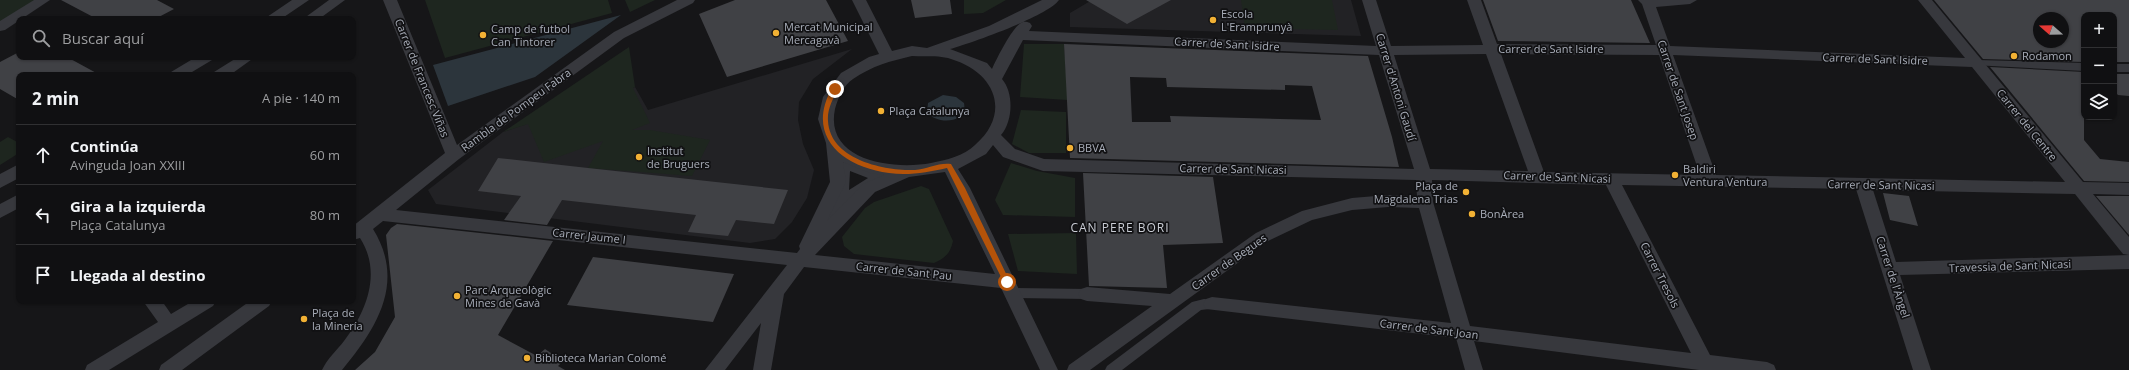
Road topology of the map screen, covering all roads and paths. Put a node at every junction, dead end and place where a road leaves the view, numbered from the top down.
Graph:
1 (43, 0) edge
2 (302, 0) edge
3 (338, 0) edge
4 (390, 0) edge
5 (688, 0) edge
6 (858, 0) edge
7 (1052, 0) edge
8 (1369, 0) edge
9 (1474, 0) edge
10 (1690, 0) edge
11 (1925, 0) edge
12 (1647, 2) edge
13 (1040, 8) junction
14 (18, 16) edge
15 (276, 16) edge
16 (314, 16) edge
17 (16, 17) edge
18 (0, 27) edge
19 (1018, 35) junction
20 (1491, 49) junction
21 (1664, 50) junction
22 (929, 51) junction
23 (1385, 51) junction
24 (887, 56) junction
25 (202, 60) edge
26 (245, 60) edge
27 (1977, 63) junction
28 (2081, 67) edge
29 (2117, 68) edge
30 (2129, 68) edge
31 (233, 71) edge
32 (181, 72) edge
33 (995, 78) junction
34 (994, 136) junction
35 (833, 142) junction
36 (453, 155) junction
37 (949, 166) junction
38 (16, 172) edge
39 (907, 172) junction
40 (1424, 174) junction
41 (1538, 177) junction
42 (1611, 179) junction
43 (1710, 180) junction
44 (0, 182) edge
45 (1864, 185) junction
46 (2079, 188) junction
47 (2129, 189) edge
48 (16, 202) edge
49 (1425, 202) junction
50 (0, 212) edge
51 (378, 214) junction
52 (358, 231) edge
53 (2129, 250) edge
54 (805, 254) junction
55 (2129, 262) edge
56 (1890, 269) junction
57 (1010, 287) junction
58 (775, 292) junction
59 (1087, 294) joint
60 (1172, 301) junction
61 (154, 304) edge
62 (202, 304) edge
63 (259, 304) edge
64 (1212, 304) joint
65 (168, 324) junction
66 (1463, 333) junction
67 (1707, 366) edge
68 (94, 370) edge
69 (168, 370) edge
70 (331, 370) edge
71 (714, 370) edge
72 (762, 370) edge
73 (1049, 370) edge
74 (1076, 370) edge
75 (1112, 370) edge
76 (1474, 370) edge
77 (1768, 370) edge
78 (1922, 370) edge

1 - 14 street
2 - 15 street
3 - 16 street
4 - 36 street, Carrer de Francesc Viñas
5 - 36 street, Rambla de Pompeu Fabra
6 - 24 street
7 - 13 street
8 - 23 street, Carrer d'Antoni Gaudí
9 - 20 street
10 - 12 street
11 - 27 street, Carrer del Centre
12 - 21 street, Carrer de Sant Josep
13 - 19 street
13 - 22 street
17 - 18 street
19 - 23 street, Carrer de Sant Isidre
19 - 33 street
20 - 21 street, Carrer de Sant Isidre
20 - 23 street, Carrer de Sant Isidre
20 - 41 street
21 - 27 street, Carrer de Sant Isidre
21 - 43 street, Carrer de Sant Josep
22 - 24 street
22 - 33 street
23 - 40 street, Carrer d'Antoni Gaudí
24 - 35 street
25 - 32 street
26 - 31 street
27 - 28 street, Carrer de Sant Isidre
27 - 46 street, Carrer del Centre
29 - 30 street
33 - 34 street
34 - 37 street
34 - 40 street, Carrer de Sant Nicasi
35 - 39 street
35 - 54 street
36 - 51 street, Rambla de Pompeu Fabra
37 - 39 street
37 - 57 street
38 - 44 street
39 - 54 street
40 - 41 street, Carrer de Sant Nicasi
40 - 49 street
41 - 42 street, Carrer de Sant Nicasi
42 - 43 street, Carrer de Sant Nicasi
42 - 67 street, Carrer Tresols
43 - 45 street, Carrer de Sant Nicasi
45 - 46 street, Carrer de Sant Nicasi
45 - 56 street, Carrer de l'Àngel
46 - 47 street, Carrer de Sant Nicasi
46 - 53 street, Carrer del Centre
48 - 50 street
49 - 60 street, Carrer de Begues
49 - 66 street
51 - 52 street, Rambla de Pompeu Fabra
51 - 54 street, Carrer Jaume I
52 - 70 street
54 - 54 street
54 - 57 street, Carrer de Sant Pau
54 - 58 street
55 - 56 street, Travessia de Sant Nicasi
56 - 78 street, Carrer de l'Àngel
57 - 59 street
57 - 73 street
58 - 71 street
58 - 72 street
59 - 60 street
60 - 74 street, Carrer de Begues
61 - 65 street
62 - 65 street
63 - 69 street
64 - 66 street, Carrer de Sant Joan
64 - 75 street, Carrer de Sant Joan
65 - 68 street
66 - 67 street, Carrer de Sant Joan
66 - 76 street
67 - 77 street, Carrer de Sant Joan

